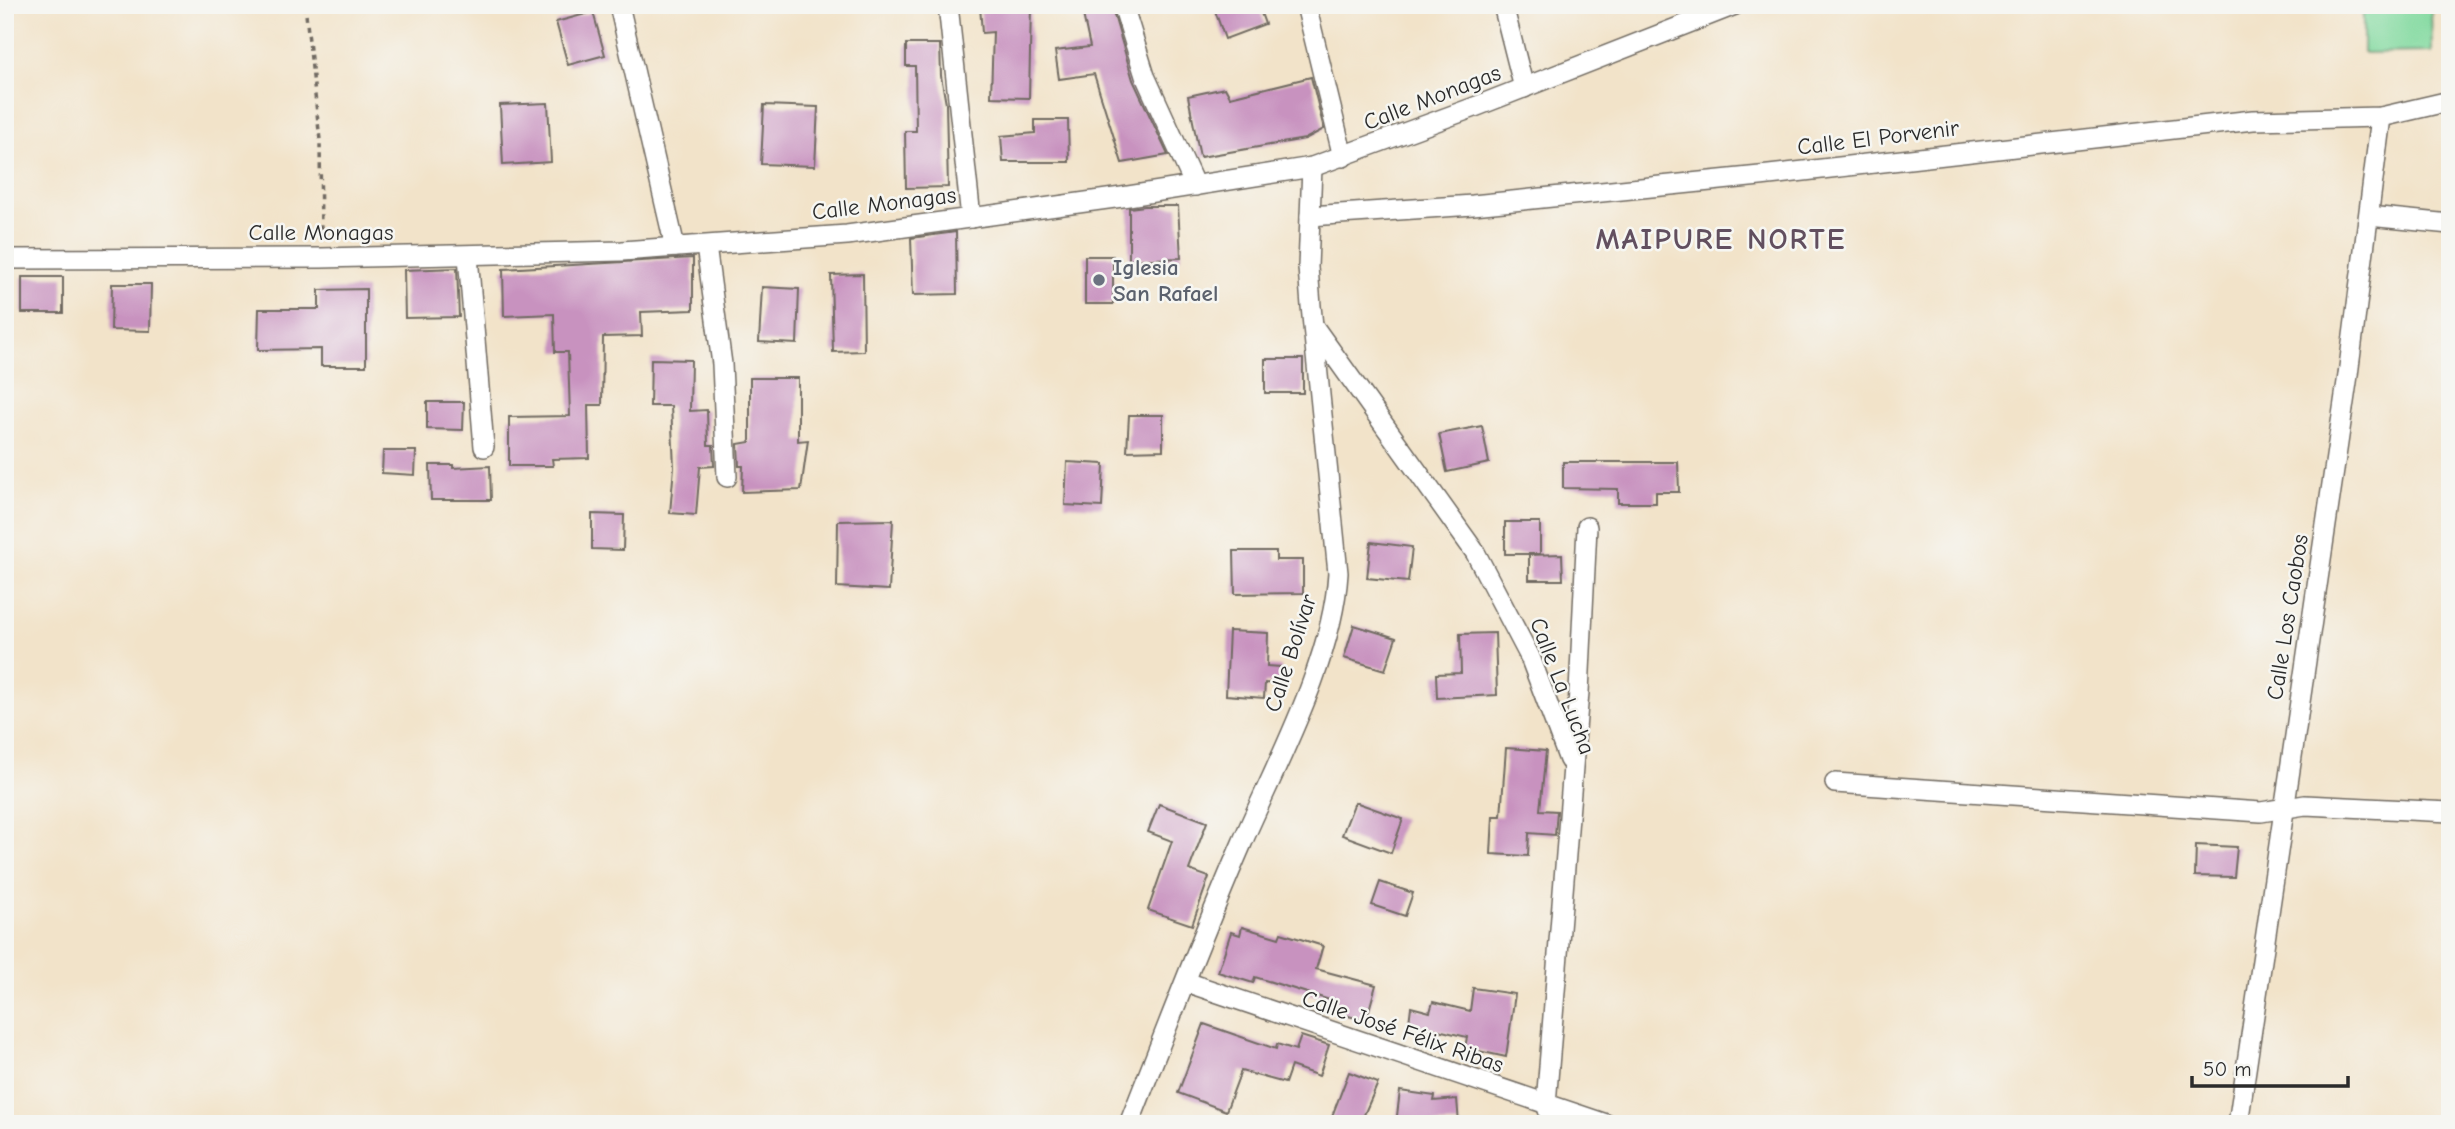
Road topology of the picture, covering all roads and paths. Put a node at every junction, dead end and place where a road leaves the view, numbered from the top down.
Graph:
1 (305, 5) edge
2 (619, 5) edge
3 (948, 5) edge
4 (1124, 5) edge
5 (1306, 5) edge
6 (1503, 5) edge
7 (1735, 5) edge
8 (1524, 88) junction
9 (2449, 100) edge
10 (2381, 117) junction
11 (1343, 157) junction
12 (1312, 167) junction
13 (1195, 186) junction
14 (1310, 216) junction
15 (2369, 216) junction
16 (971, 218) junction
17 (2450, 224) edge
18 (706, 246) junction
19 (675, 247) junction
20 (468, 256) junction
21 (321, 258) junction
22 (5, 259) edge
23 (1313, 325) junction
24 (484, 447) dead end
25 (727, 477) dead end
26 (1587, 527) dead end
27 (1571, 765) junction
28 (1835, 783) dead end
29 (2283, 808) junction
30 (2450, 812) edge
31 (1186, 982) junction
32 (1546, 1104) junction
33 (1129, 1124) edge
34 (1553, 1124) edge
35 (1606, 1124) edge
36 (2238, 1124) edge

1 - 21 path
2 - 19 street
3 - 16 street
4 - 13 street
5 - 11 street
6 - 8 street
7 - 8 street, Calle Monagas
8 - 11 street, Calle Monagas
9 - 10 street, Calle El Porvenir
10 - 14 street, Calle El Porvenir
10 - 15 street, Calle Los Caobos
11 - 12 street, Calle Monagas
12 - 13 street, Calle Monagas
12 - 14 street, Calle Bolívar
13 - 16 street, Calle Monagas
14 - 23 street, Calle Bolívar
15 - 17 street
15 - 29 street, Calle Los Caobos
16 - 18 street, Calle Monagas
18 - 19 street, Calle Monagas
18 - 25 street
19 - 20 street, Calle Monagas
20 - 21 street, Calle Monagas
20 - 24 street
21 - 22 street, Calle Monagas
23 - 27 street, Calle La Lucha
23 - 31 street, Calle Bolívar
26 - 27 street
27 - 32 street, Calle La Lucha
28 - 29 street
29 - 30 street
29 - 36 street, Calle Los Caobos
31 - 32 street, Calle José Félix Ribas
31 - 33 street, Calle Bolívar
32 - 34 street, Calle La Lucha
32 - 35 street, Calle José Félix Ribas

